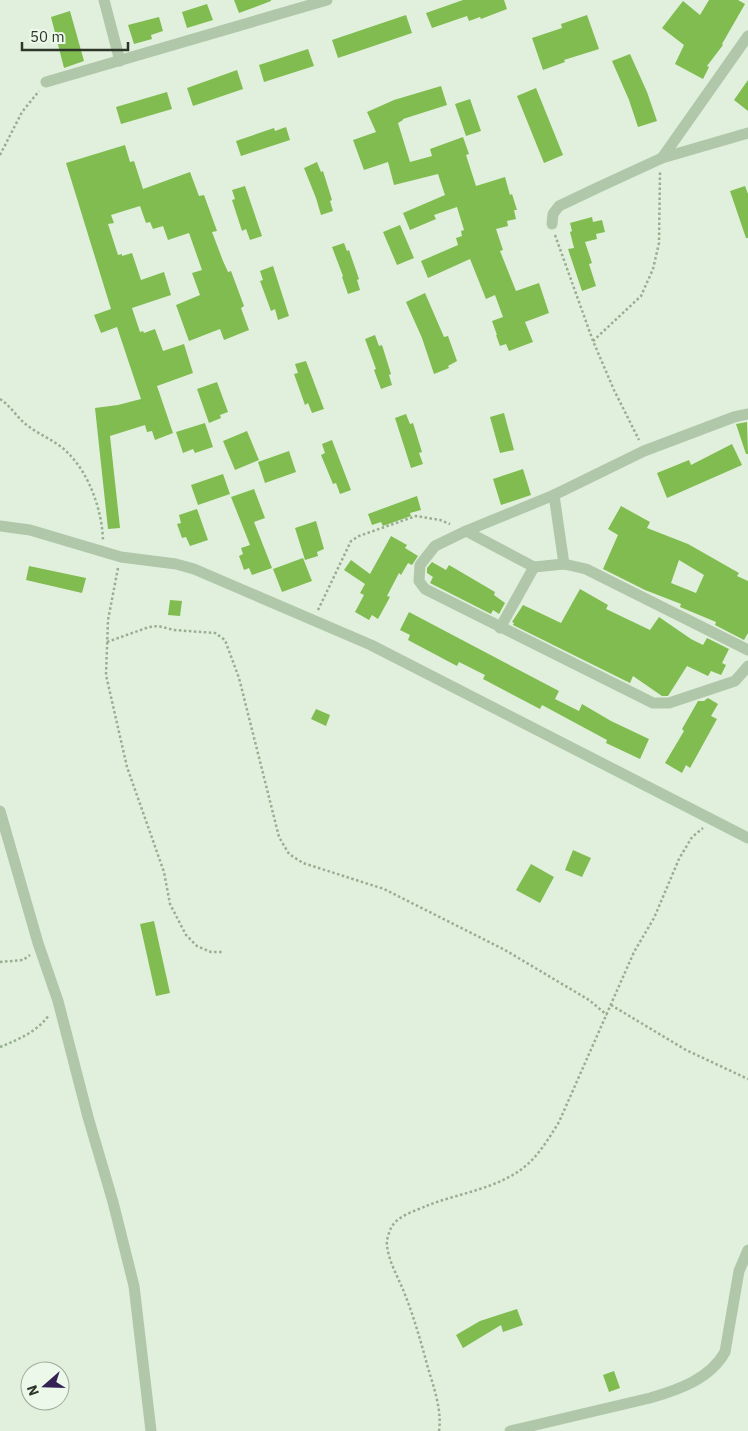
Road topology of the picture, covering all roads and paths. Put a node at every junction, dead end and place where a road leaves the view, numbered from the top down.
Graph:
1 (104, 0) edge
2 (327, 0) edge
3 (748, 36) edge
4 (120, 61) junction
5 (46, 82) joint
6 (748, 133) edge
7 (0, 155) edge
8 (662, 158) junction
9 (552, 224) joint
10 (593, 341) junction
11 (0, 399) edge
12 (748, 414) edge
13 (644, 451) junction
14 (554, 495) junction
15 (0, 526) edge
16 (466, 531) junction
17 (103, 553) junction
18 (121, 557) junction
19 (564, 564) junction
20 (534, 567) junction
21 (314, 621) junction
22 (500, 628) junction
23 (107, 642) junction
24 (748, 650) edge
25 (748, 666) edge
26 (0, 811) edge
27 (716, 821) junction
28 (748, 838) edge
29 (38, 943) junction
30 (223, 952) dead end
31 (0, 962) edge
32 (58, 1001) junction
33 (611, 1005) junction
34 (607, 1015) junction
35 (0, 1047) edge
36 (748, 1079) edge
37 (748, 1250) edge
38 (151, 1431) edge
39 (439, 1431) edge
40 (510, 1431) edge

1 - 4 street
2 - 4 street
3 - 8 street
4 - 5 street
5 - 7 path
6 - 8 street
8 - 9 street
8 - 10 path
9 - 10 path
10 - 13 path
11 - 17 path
12 - 13 street
13 - 14 street
14 - 16 street
14 - 19 street
15 - 17 street
16 - 20 street
16 - 21 path
16 - 22 street
17 - 18 street
18 - 21 street
18 - 23 path
19 - 20 street
19 - 24 street
20 - 22 street
21 - 27 street
22 - 25 street
23 - 30 path
23 - 34 path
26 - 29 street
27 - 28 street
27 - 33 path
29 - 31 path
29 - 32 street
32 - 35 path
32 - 38 street
33 - 34 path
33 - 36 path
34 - 39 path
37 - 40 street

